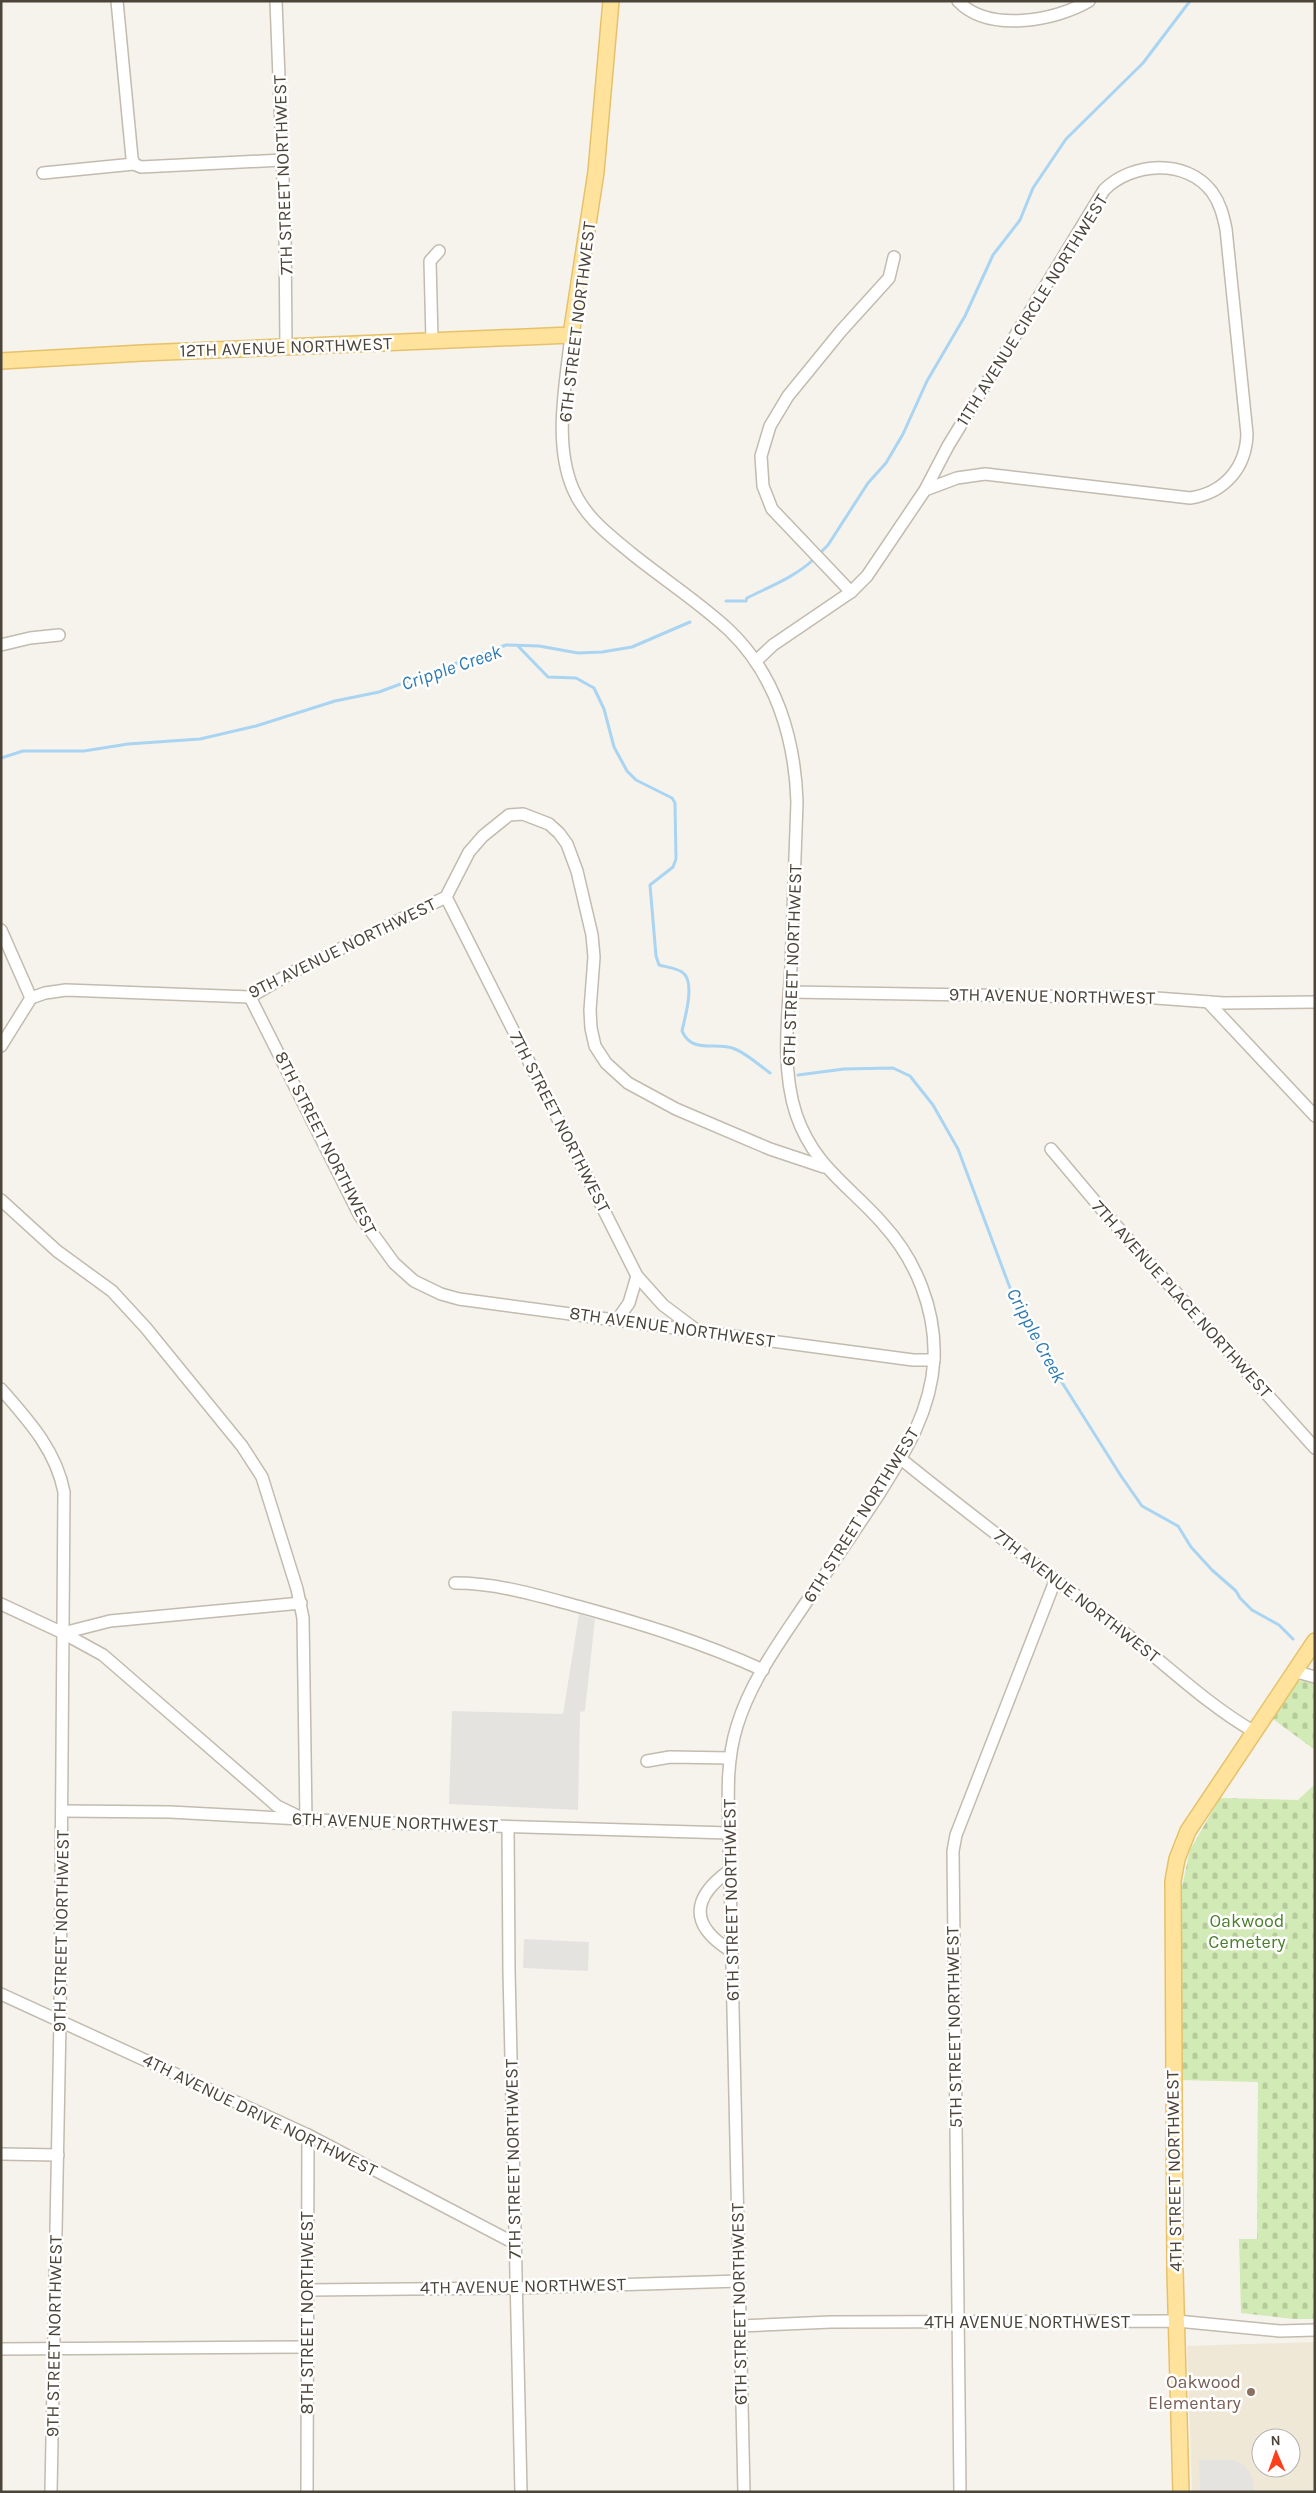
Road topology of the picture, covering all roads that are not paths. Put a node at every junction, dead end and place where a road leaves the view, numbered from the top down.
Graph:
1 (116, 1) edge
2 (276, 1) edge
3 (611, 1) edge
4 (958, 1) edge
5 (1089, 1) edge
6 (282, 160) junction
7 (134, 164) junction
8 (43, 173) dead end
9 (438, 251) dead end
10 (894, 257) dead end
11 (571, 335) junction
12 (432, 340) junction
13 (286, 348) junction
14 (1, 361) edge
15 (925, 490) junction
16 (851, 592) junction
17 (59, 635) dead end
18 (1, 645) edge
19 (756, 661) junction
20 (446, 897) junction
21 (1, 930) edge
22 (790, 992) junction
23 (250, 996) junction
24 (31, 998) junction
25 (1208, 1002) junction
26 (1315, 1002) edge
27 (1, 1046) edge
28 (1315, 1116) edge
29 (1051, 1149) dead end
30 (824, 1167) junction
31 (1, 1200) edge
32 (637, 1276) junction
33 (414, 1281) joint
34 (617, 1320) junction
35 (697, 1330) junction
36 (934, 1360) junction
37 (1, 1389) edge
38 (1315, 1448) edge
39 (901, 1459) junction
40 (1055, 1581) junction
41 (455, 1583) dead end
42 (301, 1603) junction
43 (1, 1604) edge
44 (63, 1633) junction
45 (1315, 1641) edge
46 (763, 1670) junction
47 (1293, 1671) junction
48 (1315, 1677) edge
49 (1253, 1730) junction
50 (730, 1758) junction
51 (648, 1761) dead end
52 (62, 1811) junction
53 (306, 1820) junction
54 (508, 1827) junction
55 (729, 1833) junction
56 (730, 1870) junction
57 (731, 1951) junction
58 (1, 1994) edge
59 (60, 2021) junction
60 (308, 2135) junction
61 (1, 2154) edge
62 (58, 2155) junction
63 (516, 2244) junction
64 (739, 2282) junction
65 (516, 2288) junction
66 (307, 2290) junction
67 (1177, 2321) junction
68 (958, 2323) junction
69 (740, 2326) junction
70 (1315, 2330) edge
71 (308, 2347) junction
72 (1, 2349) edge
73 (55, 2350) junction
74 (51, 2492) edge
75 (307, 2492) edge
76 (521, 2492) edge
77 (744, 2492) edge
78 (960, 2492) edge
79 (1181, 2492) edge

1 - 7 street
2 - 6 street, 7TH STREET NORTHWEST
3 - 11 main road, 6TH STREET NORTHWEST
4 - 5 street
6 - 7 street
6 - 13 street, 7TH STREET NORTHWEST
7 - 8 street
9 - 12 street
10 - 16 street
11 - 12 main road, 12TH AVENUE NORTHWEST
11 - 19 street, 6TH STREET NORTHWEST
12 - 13 main road, 12TH AVENUE NORTHWEST
13 - 14 main road, 12TH AVENUE NORTHWEST
15 - 15 street, 11TH AVENUE CIRCLE NORTHWEST
15 - 16 street, 11TH AVENUE CIRCLE NORTHWEST
16 - 19 street, 11TH AVENUE CIRCLE NORTHWEST
17 - 18 street
19 - 22 street, 6TH STREET NORTHWEST
20 - 23 street, 9TH AVENUE NORTHWEST
20 - 30 street, 9TH AVENUE NORTHWEST
20 - 32 street, 7TH STREET NORTHWEST
21 - 24 street
22 - 25 street, 9TH AVENUE NORTHWEST
22 - 30 street, 6TH STREET NORTHWEST
23 - 24 street, 9TH AVENUE NORTHWEST
23 - 33 street, 8TH STREET NORTHWEST
24 - 27 street
25 - 26 street, 9TH AVENUE NORTHWEST
25 - 28 street
29 - 38 street, 7TH AVENUE PLACE NORTHWEST
30 - 36 street, 6TH STREET NORTHWEST
31 - 42 street
32 - 34 street
32 - 35 street, 7TH STREET NORTHWEST
33 - 34 street, 8TH AVENUE NORTHWEST
34 - 35 street, 8TH AVENUE NORTHWEST
35 - 36 street, 8TH AVENUE NORTHWEST
36 - 39 street, 6TH STREET NORTHWEST
37 - 44 street, 9TH STREET NORTHWEST
39 - 40 street, 7TH AVENUE NORTHWEST
39 - 46 street, 6TH STREET NORTHWEST
40 - 49 street, 7TH AVENUE NORTHWEST
40 - 68 street, 5TH STREET NORTHWEST
41 - 46 street
42 - 44 street
42 - 53 street
43 - 44 street
44 - 52 street, 9TH STREET NORTHWEST
44 - 53 street
45 - 47 main road, 4TH STREET NORTHWEST
46 - 50 street, 6TH STREET NORTHWEST
47 - 48 street
47 - 49 main road, 4TH STREET NORTHWEST
49 - 67 main road, 4TH STREET NORTHWEST
50 - 51 street
50 - 55 street, 6TH STREET NORTHWEST
52 - 53 street, 6TH AVENUE NORTHWEST
52 - 59 street, 9TH STREET NORTHWEST
53 - 54 street, 6TH AVENUE NORTHWEST
54 - 55 street, 6TH AVENUE NORTHWEST
54 - 63 street, 7TH STREET NORTHWEST
55 - 56 street, 6TH STREET NORTHWEST
56 - 57 street, 6TH STREET NORTHWEST
56 - 57 street
57 - 64 street, 6TH STREET NORTHWEST
58 - 59 street, 4TH AVENUE DRIVE NORTHWEST
59 - 60 street, 4TH AVENUE DRIVE NORTHWEST
59 - 62 street, 9TH STREET NORTHWEST
60 - 63 street, 4TH AVENUE DRIVE NORTHWEST
60 - 66 street, 8TH STREET NORTHWEST
61 - 62 street
62 - 73 street, 9TH STREET NORTHWEST
63 - 65 street, 7TH STREET NORTHWEST
64 - 65 street, 4TH AVENUE NORTHWEST
64 - 69 street, 6TH STREET NORTHWEST
65 - 66 street, 4TH AVENUE NORTHWEST
65 - 76 street, 7TH STREET NORTHWEST
66 - 71 street, 8TH STREET NORTHWEST
67 - 68 street, 4TH AVENUE NORTHWEST
67 - 70 street, 4TH AVENUE NORTHWEST
67 - 79 main road, 4TH STREET NORTHWEST
68 - 69 street, 4TH AVENUE NORTHWEST
68 - 78 street, 5TH STREET NORTHWEST
69 - 77 street, 6TH STREET NORTHWEST
71 - 73 street
71 - 75 street, 8TH STREET NORTHWEST
72 - 73 street
73 - 74 street, 9TH STREET NORTHWEST

